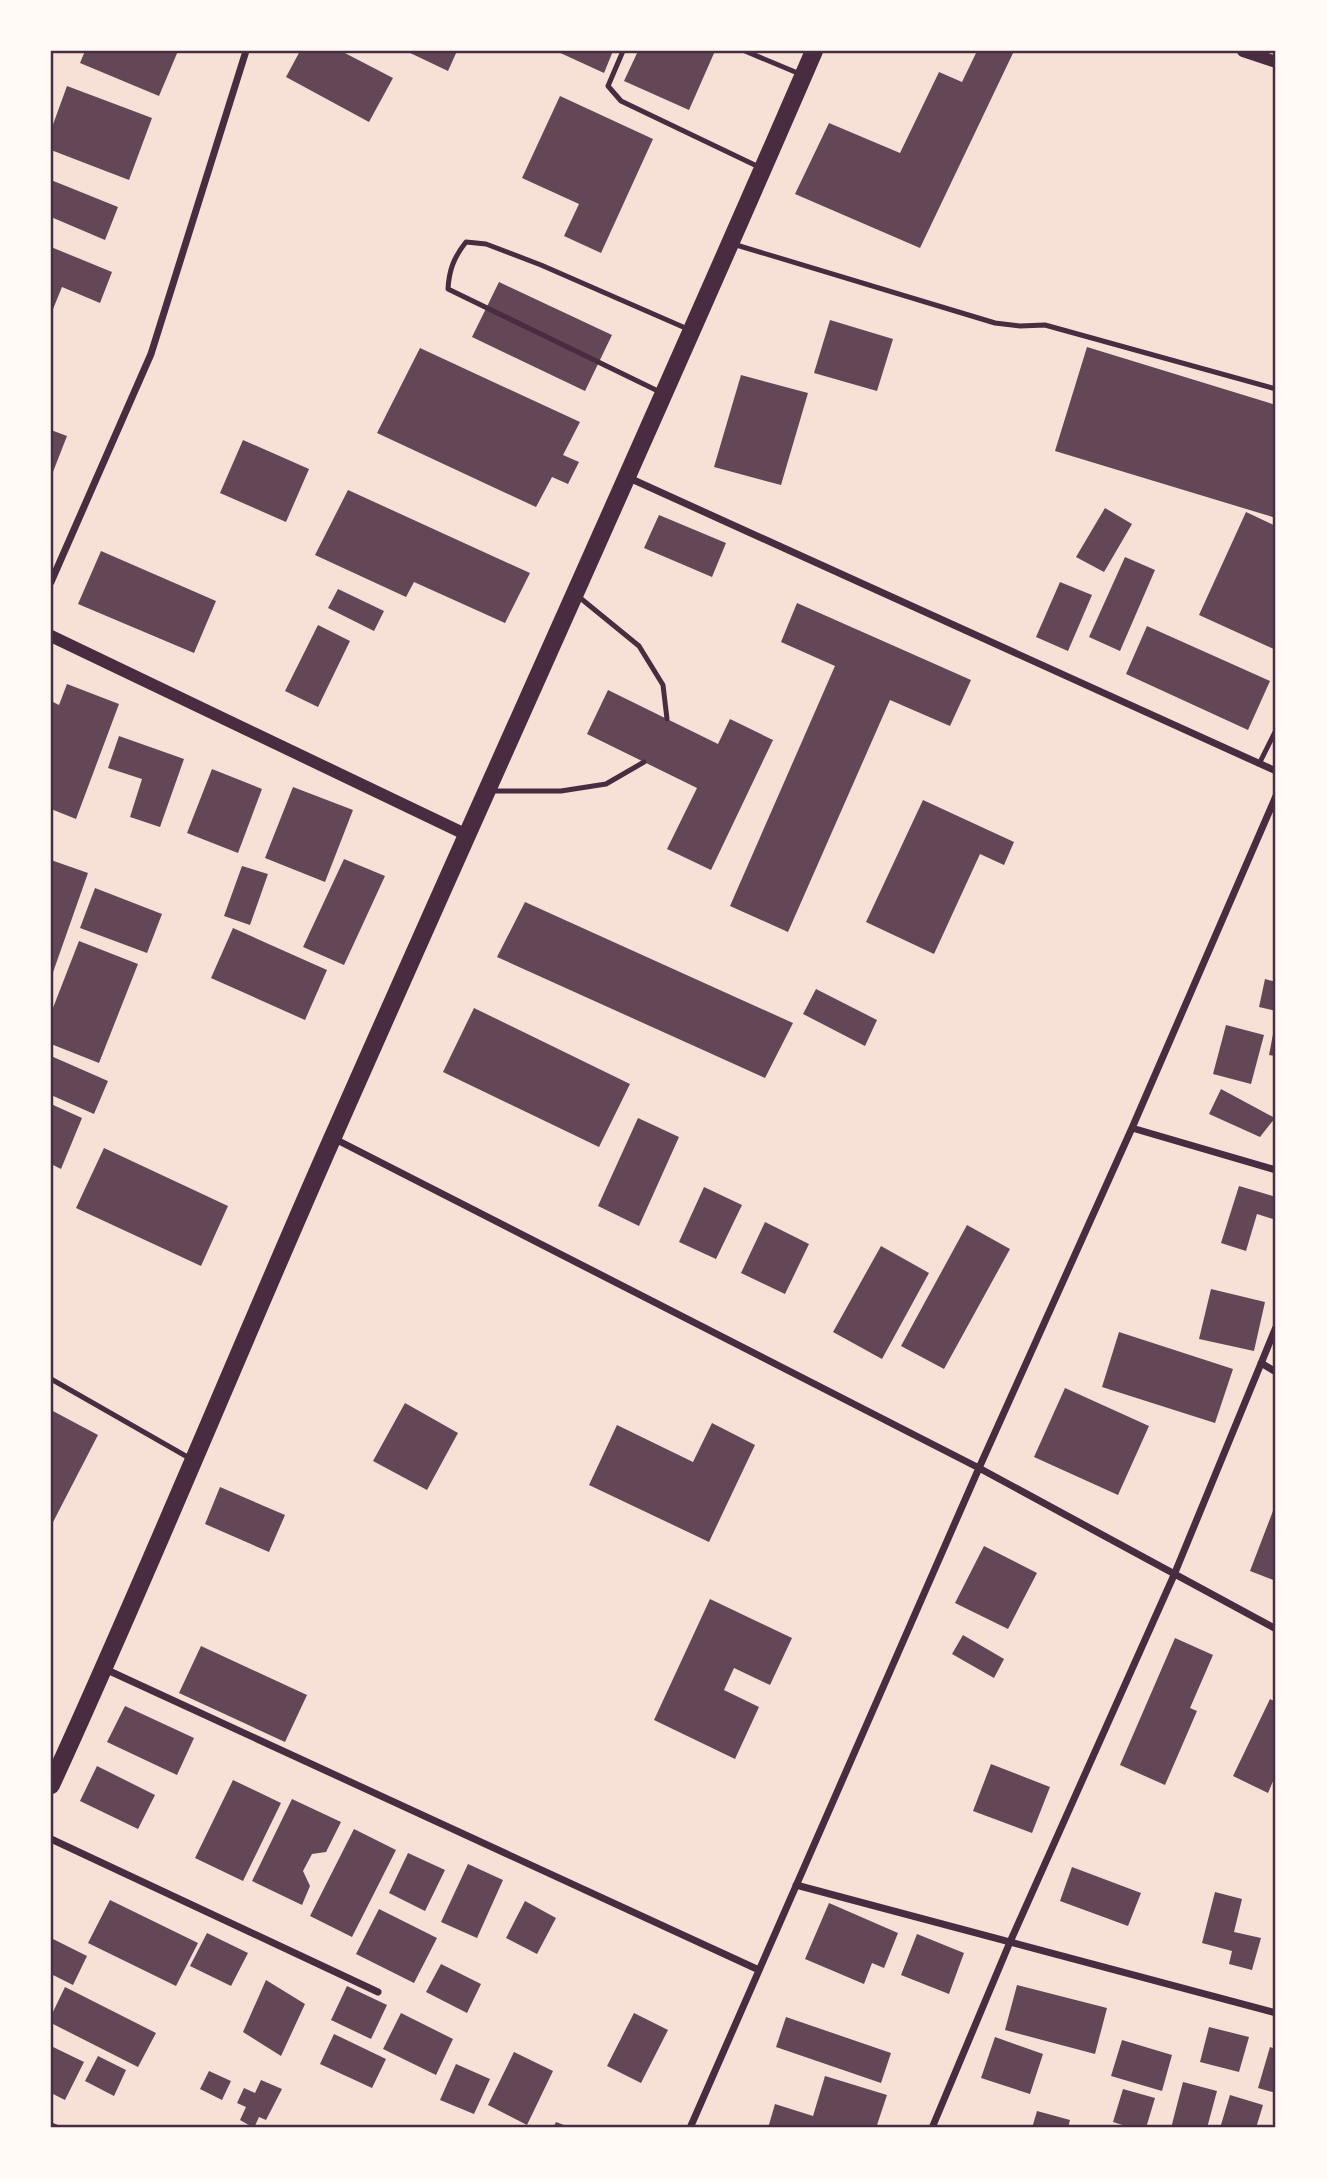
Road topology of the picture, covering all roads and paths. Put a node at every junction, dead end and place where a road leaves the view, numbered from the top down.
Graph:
1 (246, 51) edge
2 (623, 51) edge
3 (745, 51) edge
4 (814, 51) edge
5 (1243, 51) edge
6 (1276, 62) edge
7 (804, 76) junction
8 (762, 169) junction
9 (730, 243) junction
10 (691, 330) junction
11 (1276, 389) edge
12 (663, 393) junction
13 (626, 477) junction
14 (51, 582) edge
15 (574, 593) junction
16 (51, 636) edge
17 (667, 719) dead end
18 (1276, 730) edge
19 (644, 762) dead end
20 (1259, 764) junction
21 (1276, 771) edge
22 (487, 792) junction
23 (1276, 796) edge
24 (467, 835) junction
25 (1132, 1128) junction
26 (332, 1138) junction
27 (1276, 1170) edge
28 (1276, 1327) edge
29 (1261, 1363) junction
30 (1276, 1372) edge
31 (51, 1379) edge
32 (192, 1460) junction
33 (979, 1468) junction
34 (1174, 1575) junction
35 (1276, 1629) edge
36 (104, 1669) junction
37 (51, 1785) edge
38 (51, 1839) edge
39 (796, 1885) junction
40 (1010, 1942) junction
41 (759, 1970) junction
42 (378, 1992) dead end
43 (1276, 2013) edge
44 (690, 2128) edge
45 (932, 2128) edge

1 - 14 street
2 - 8 lane
3 - 7 lane
4 - 7 main road
5 - 6 street
7 - 8 main road
8 - 9 main road
9 - 10 main road
9 - 11 lane
10 - 12 main road
10 - 12 lane
12 - 13 main road
13 - 15 main road
13 - 20 street
15 - 17 lane
15 - 22 main road
16 - 24 street
18 - 20 lane
19 - 22 lane
20 - 21 street
22 - 24 main road
23 - 25 street
24 - 26 main road
25 - 27 street
25 - 33 street
26 - 32 main road
26 - 33 street
28 - 29 street
29 - 30 street
29 - 34 street
31 - 32 lane
32 - 36 main road
33 - 34 street
33 - 39 street
34 - 35 street
34 - 40 street
36 - 37 main road
36 - 41 street
38 - 42 street
39 - 40 street
39 - 41 street
40 - 43 street
40 - 45 street
41 - 44 street

